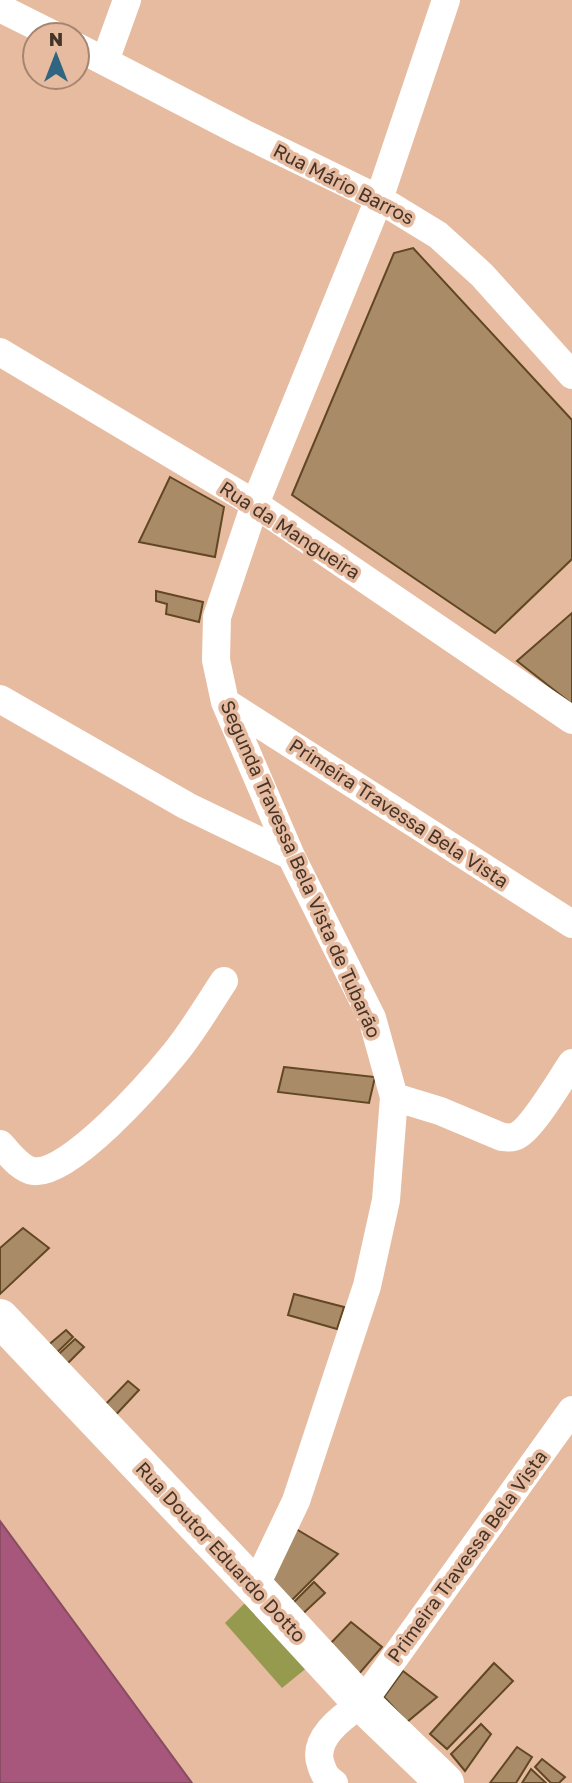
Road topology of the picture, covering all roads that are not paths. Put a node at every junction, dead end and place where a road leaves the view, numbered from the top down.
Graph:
1 (127, 0) edge
2 (446, 0) edge
3 (0, 8) edge
4 (26, 21) edge
5 (91, 54) edge
6 (105, 61) junction
7 (379, 200) junction
8 (0, 352) edge
9 (572, 374) edge
10 (255, 504) junction
11 (0, 699) edge
12 (225, 702) junction
13 (572, 720) edge
14 (291, 856) junction
15 (572, 924) edge
16 (224, 981) dead end
17 (572, 1063) edge
18 (394, 1097) junction
19 (0, 1144) edge
20 (0, 1318) edge
21 (572, 1410) edge
22 (256, 1587) junction
23 (362, 1703) junction
24 (334, 1783) edge
25 (445, 1783) edge

1 - 6 street
2 - 7 street, Segunda Travessa Bela Vista de Tubarão
3 - 4 street
5 - 6 street, Rua Mário Barros
6 - 7 street, Rua Mário Barros
7 - 9 street, Rua Mário Barros
7 - 10 street, Segunda Travessa Bela Vista de Tubarão
8 - 10 street, Rua da Mangueira
10 - 12 street, Segunda Travessa Bela Vista de Tubarão
10 - 13 street, Rua da Mangueira
11 - 14 street
12 - 14 street, Segunda Travessa Bela Vista de Tubarão
12 - 15 street, Primeira Travessa Bela Vista
14 - 18 street, Segunda Travessa Bela Vista de Tubarão
16 - 19 street
17 - 18 street
18 - 22 street, Segunda Travessa Bela Vista de Tubarão
20 - 22 main road, Rua Doutor Eduardo Dotto
21 - 23 street, Primeira Travessa Bela Vista
22 - 23 main road, Rua Doutor Eduardo Dotto
23 - 24 street, Primeira Travessa Bela Vista
23 - 25 main road, Rua Doutor Eduardo Dotto

